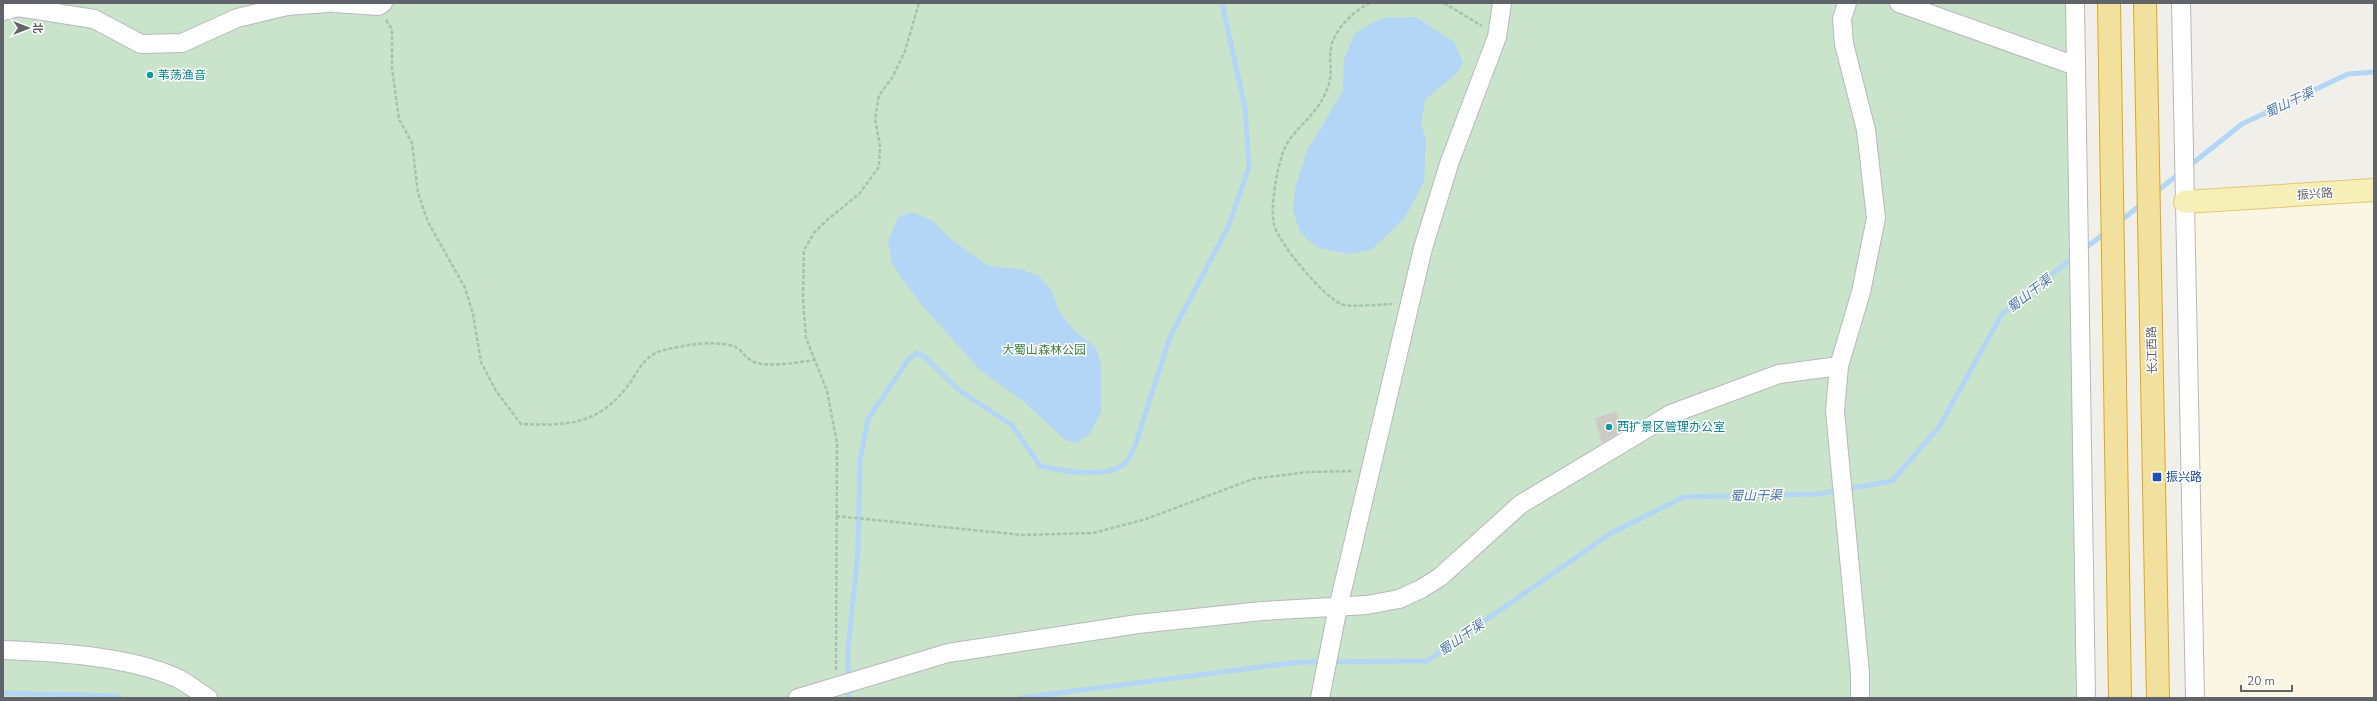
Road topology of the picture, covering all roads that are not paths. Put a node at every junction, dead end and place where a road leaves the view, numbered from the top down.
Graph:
1 (328, 3) edge
2 (333, 3) edge
3 (1502, 3) edge
4 (1847, 3) edge
5 (1899, 3) edge
6 (2075, 3) edge
7 (2109, 3) edge
8 (2145, 3) edge
9 (2181, 3) edge
10 (380, 4) edge
11 (3, 10) edge
12 (2076, 66) junction
13 (2374, 190) edge
14 (2185, 202) junction
15 (1839, 366) junction
16 (1338, 609) junction
17 (3, 650) edge
18 (208, 698) edge
19 (798, 698) edge
20 (1320, 698) edge
21 (1860, 698) edge
22 (2086, 698) edge
23 (2120, 698) edge
24 (2158, 698) edge
25 (2195, 698) edge

1 - 11 street
2 - 10 street
3 - 16 street
4 - 15 street
5 - 12 street
6 - 12 street
7 - 23 highway
8 - 24 highway, 长江西路
9 - 14 street
12 - 22 street
13 - 14 main road, 振兴路
14 - 25 street
15 - 16 street
15 - 21 street
16 - 19 street
16 - 20 street
17 - 18 street

